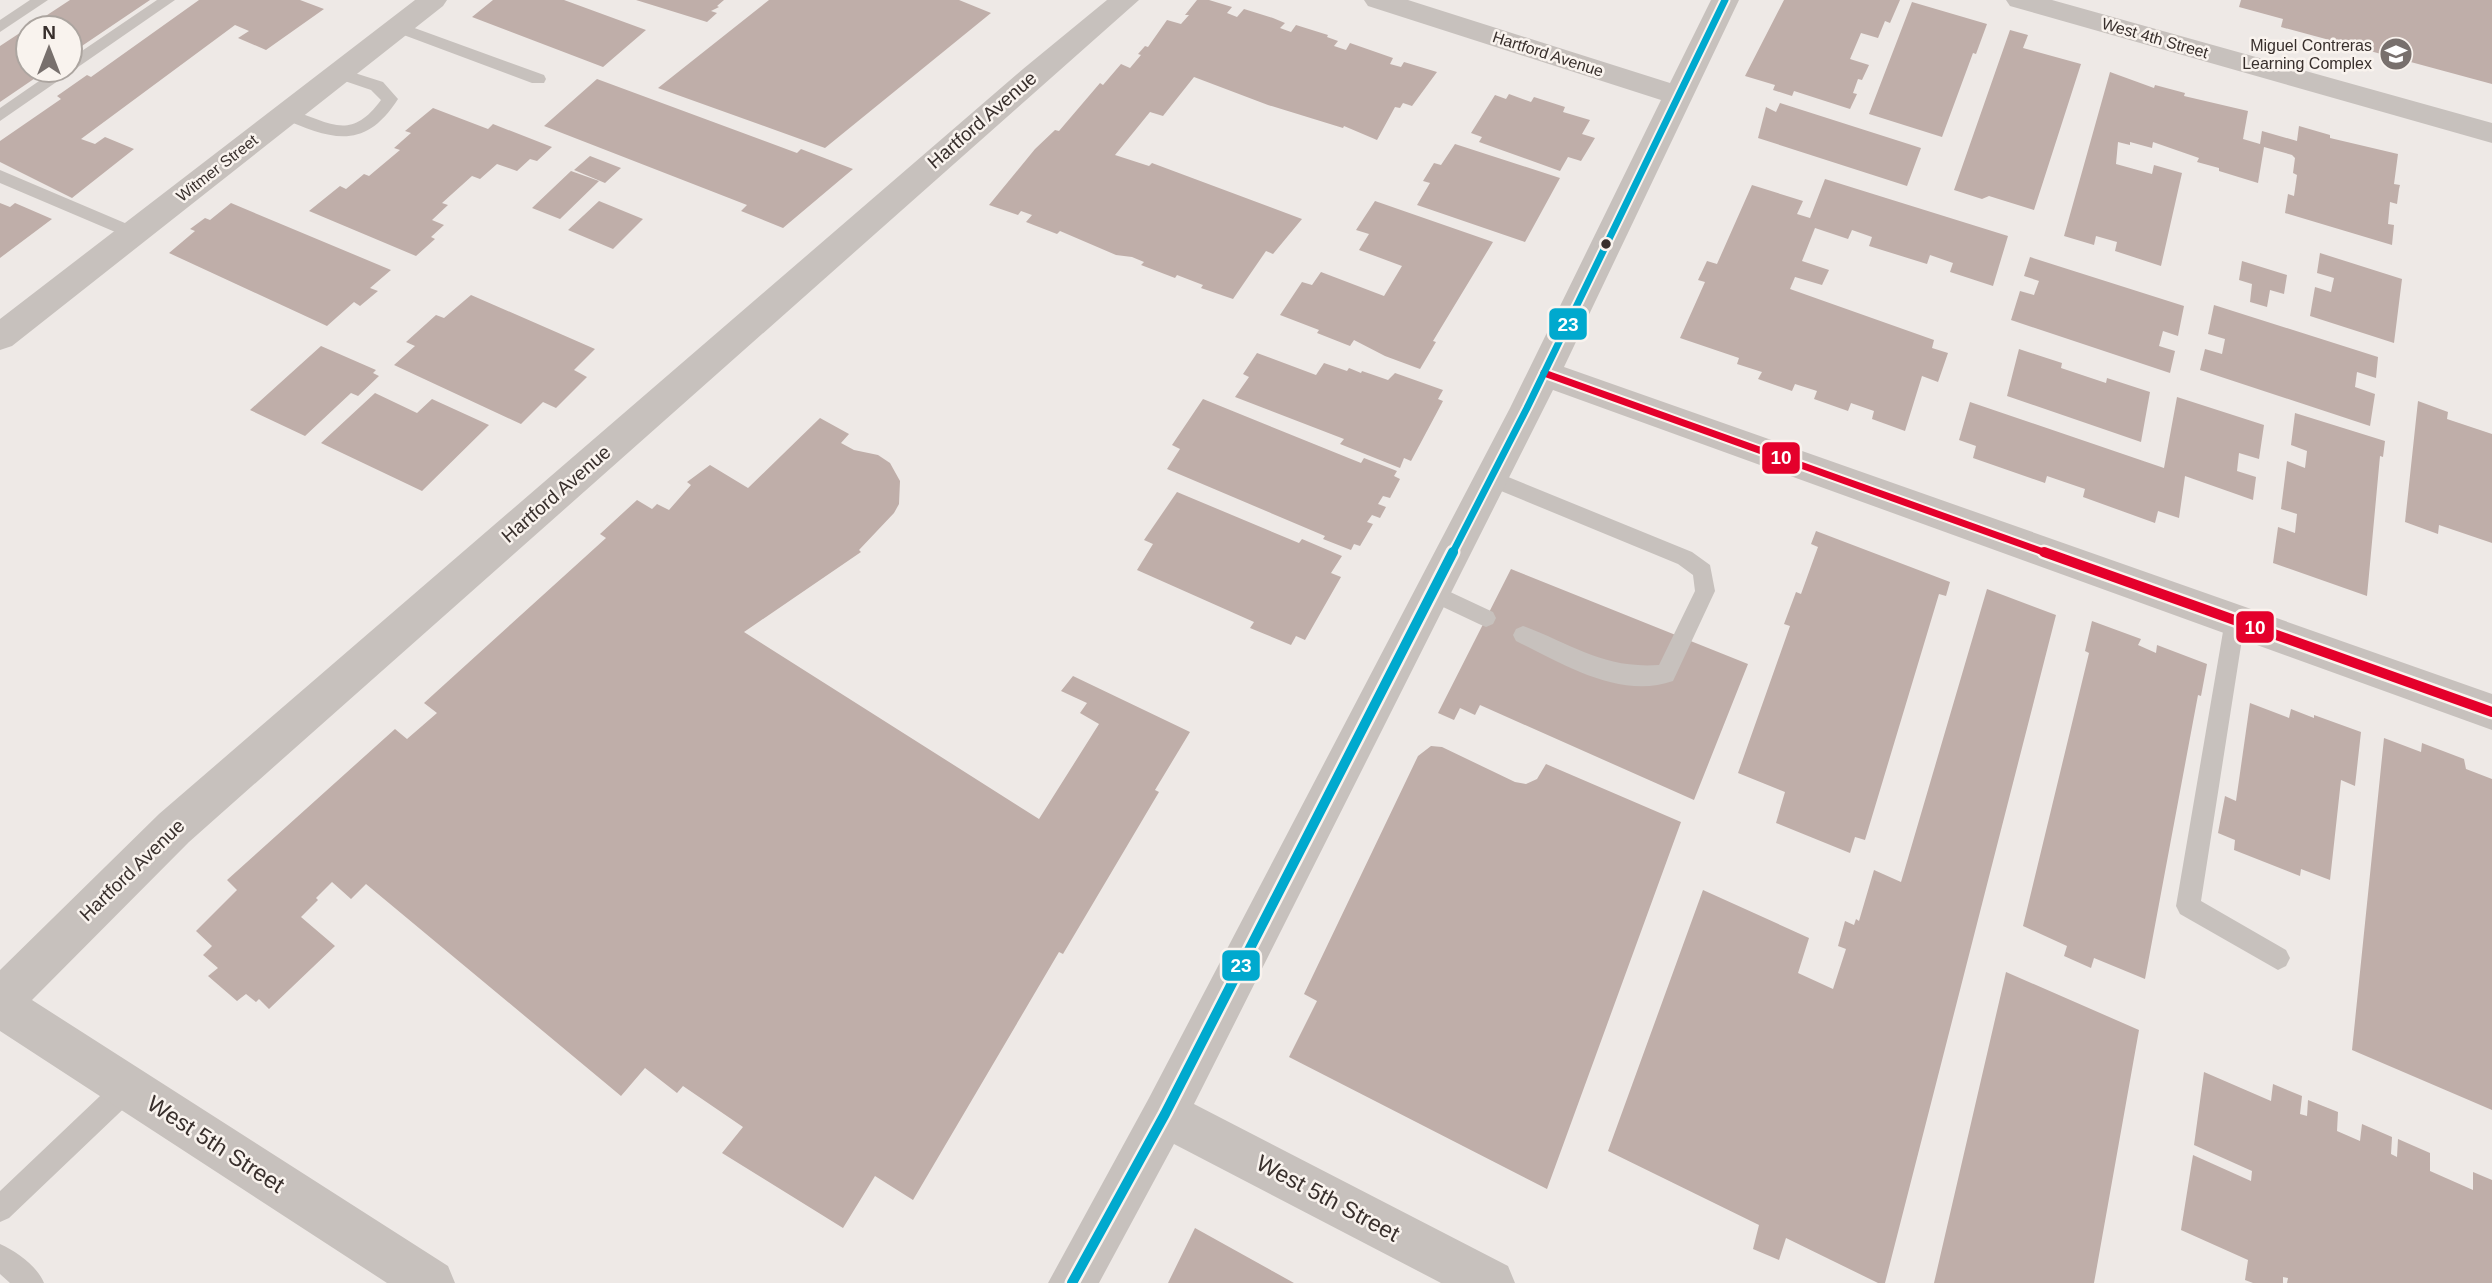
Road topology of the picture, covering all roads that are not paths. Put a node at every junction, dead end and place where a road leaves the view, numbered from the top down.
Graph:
1 (40, 0) edge
2 (167, 0) edge
3 (433, 0) edge
4 (1125, 0) edge
5 (1378, 0) edge
6 (1725, 0) edge
7 (2020, 0) edge
8 (0, 27) edge
9 (398, 27) junction
10 (84, 58) edge
11 (339, 73) junction
12 (538, 79) dead end
13 (46, 84) edge
14 (1677, 95) junction
15 (287, 114) junction
16 (0, 116) edge
17 (2492, 133) edge
18 (0, 176) edge
19 (133, 233) junction
20 (0, 337) edge
21 (1544, 373) junction
22 (1490, 478) junction
23 (1432, 592) junction
24 (1486, 618) dead end
25 (2235, 620) junction
26 (1523, 635) dead end
27 (2492, 712) edge
28 (2278, 958) dead end
29 (0, 1003) edge
30 (128, 1087) junction
31 (1165, 1114) junction
32 (0, 1209) edge
33 (0, 1257) edge
34 (31, 1283) edge
35 (431, 1283) edge
36 (1072, 1283) edge
37 (1491, 1283) edge

1 - 8 lane
2 - 10 lane
3 - 9 street, Witmer Street
4 - 29 street, Hartford Avenue
5 - 14 street, Hartford Avenue
6 - 14 street
7 - 17 street, West 4th Street
9 - 11 street, Witmer Street
9 - 12 lane
11 - 15 street, Witmer Street
11 - 15 lane
13 - 16 lane
14 - 21 street
15 - 19 street, Witmer Street
18 - 19 lane
19 - 20 street, Witmer Street
21 - 22 street
21 - 25 street
22 - 23 street
22 - 26 lane
23 - 24 lane
23 - 31 street
25 - 27 street
25 - 28 lane
29 - 30 street, West 5th Street
30 - 32 lane
30 - 35 street, West 5th Street
31 - 36 street
31 - 37 street, West 5th Street
33 - 34 lane

